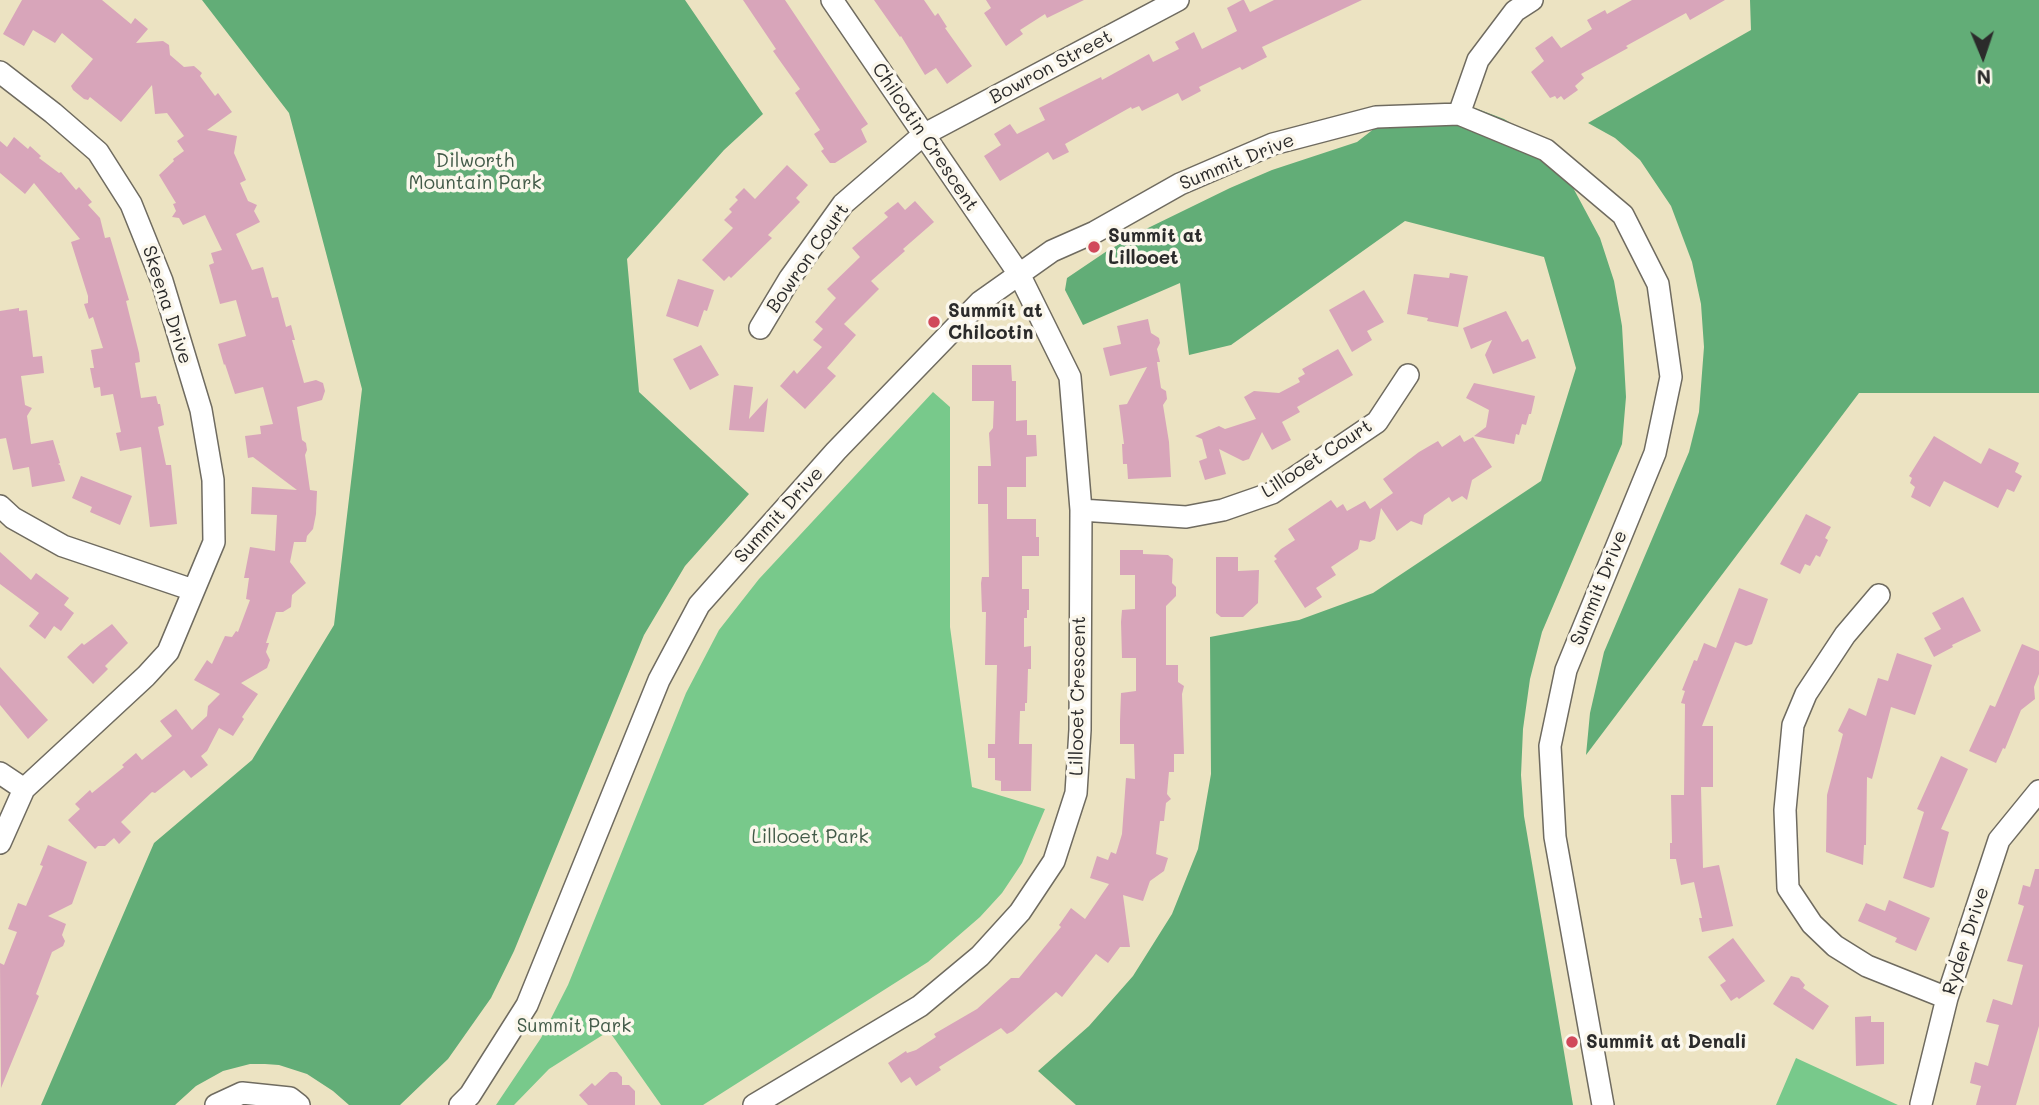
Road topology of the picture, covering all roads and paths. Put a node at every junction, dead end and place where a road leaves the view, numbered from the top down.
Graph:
1 (832, 0) edge
2 (1178, 0) edge
3 (1532, 0) edge
4 (0, 72) edge
5 (1459, 114) junction
6 (923, 135) junction
7 (1019, 274) junction
8 (760, 328) dead end
9 (1408, 375) dead end
10 (0, 506) edge
11 (1080, 510) junction
12 (193, 590) junction
13 (1879, 595) dead end
14 (0, 773) edge
15 (24, 789) junction
16 (2039, 791) edge
17 (0, 843) edge
18 (1947, 998) junction
19 (1922, 1104) edge
20 (216, 1105) edge
21 (299, 1105) edge
22 (460, 1105) edge
23 (754, 1105) edge
24 (1602, 1105) edge

1 - 6 street, Chilcotin Crescent
2 - 6 street, Bowron Street
3 - 5 street
4 - 12 street, Skeena Drive
5 - 7 street, Summit Drive
5 - 24 street, Summit Drive
6 - 7 street, Chilcotin Crescent
6 - 8 street, Bowron Court
7 - 11 street, Lillooet Crescent
7 - 22 street, Summit Drive
9 - 11 street, Lillooet Court
10 - 12 street
11 - 23 street, Lillooet Crescent
12 - 15 street, Skeena Drive
13 - 18 street
14 - 15 street
15 - 17 street, Skeena Drive
16 - 18 street, Ryder Drive
18 - 19 street, Ryder Drive
20 - 21 street

